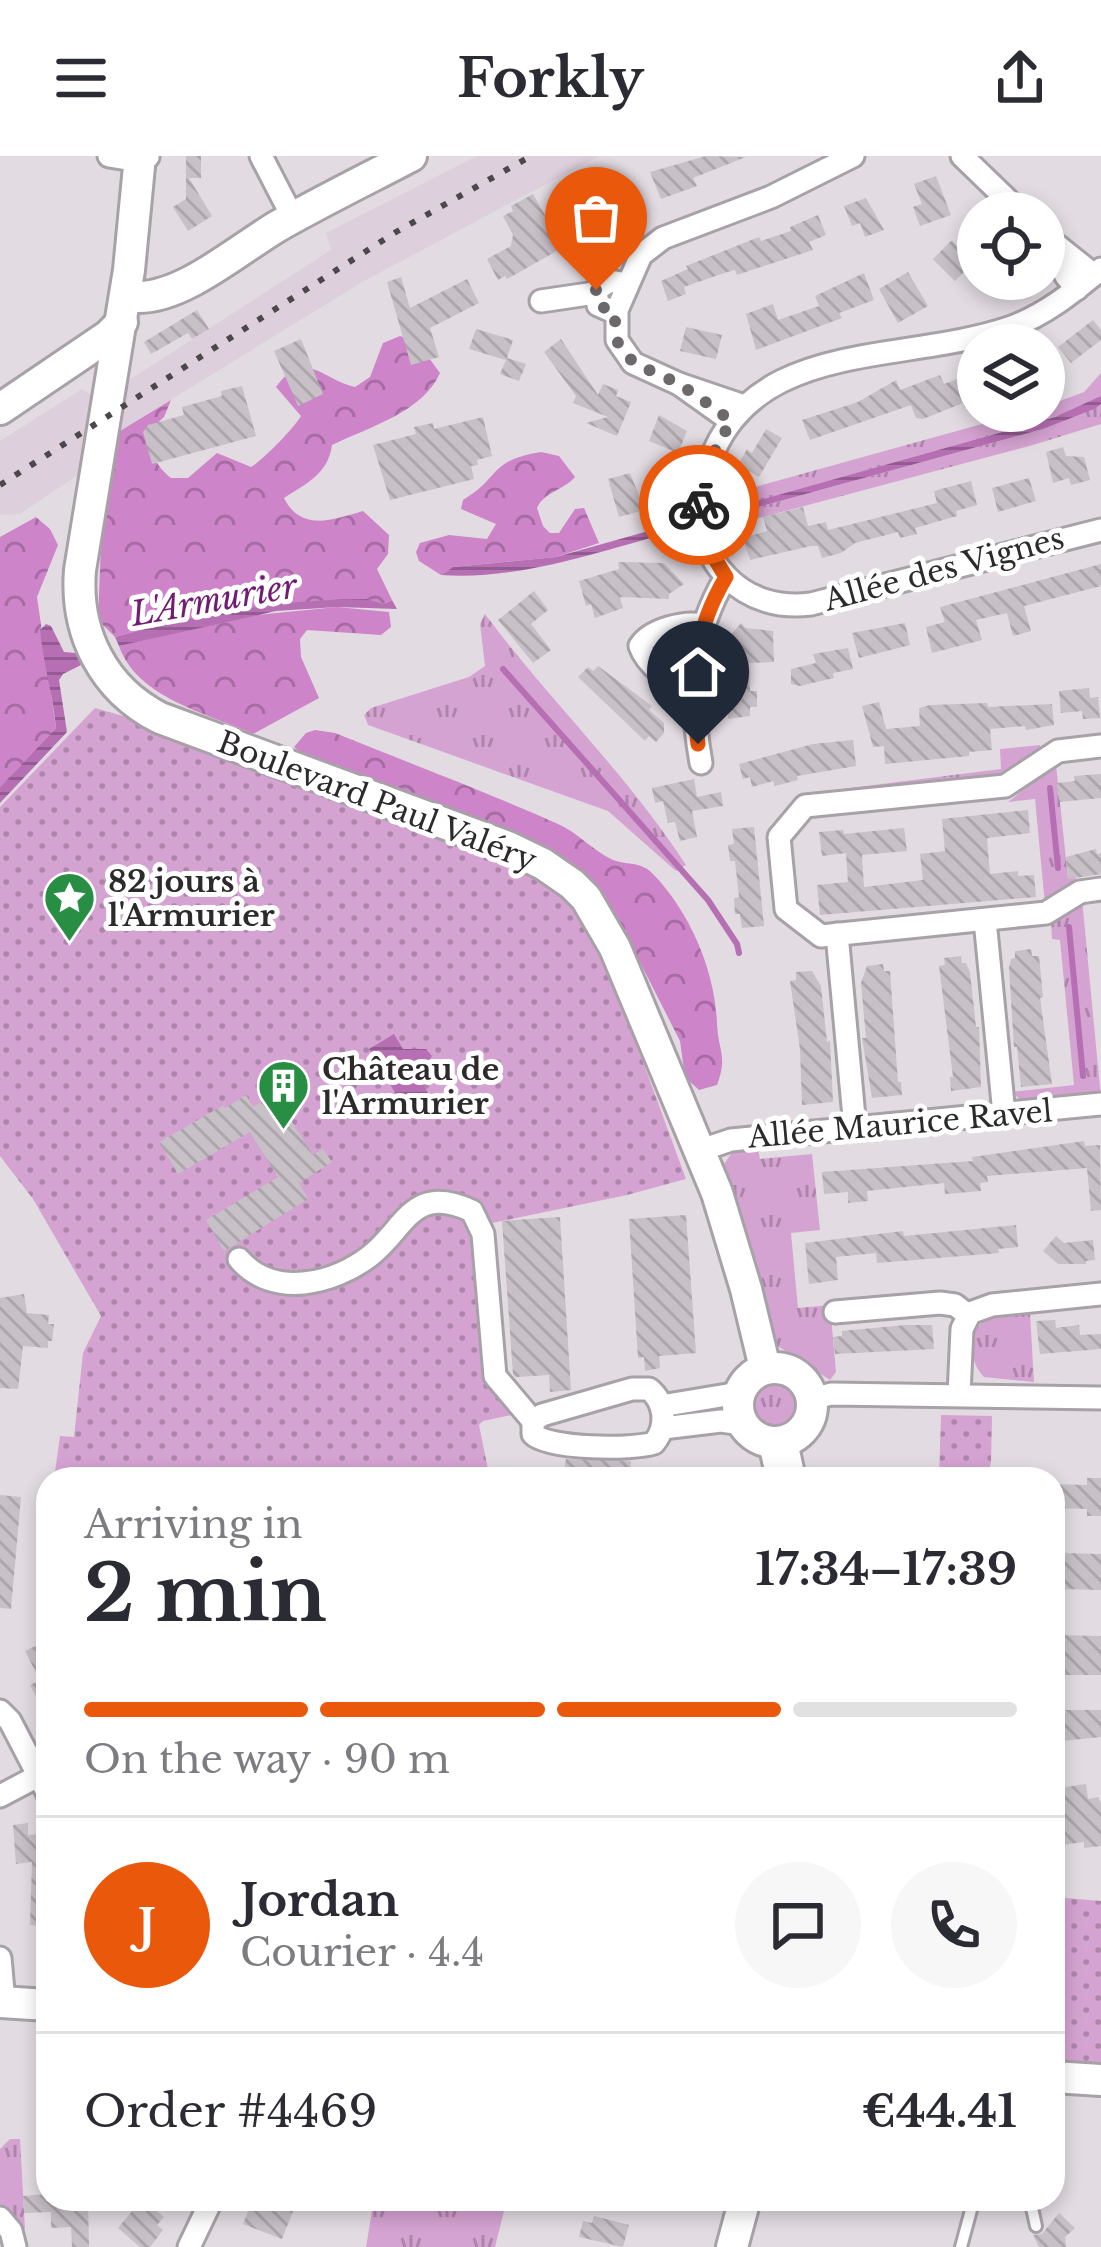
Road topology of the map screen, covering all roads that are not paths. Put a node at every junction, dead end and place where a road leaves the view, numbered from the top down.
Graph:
1 (262, 156) edge
2 (411, 156) edge
3 (853, 156) edge
4 (962, 156) edge
5 (139, 157) edge
6 (999, 192) edge
7 (292, 218) junction
8 (1065, 254) edge
9 (1091, 277) edge
10 (627, 284) junction
11 (595, 293) junction
12 (137, 297) junction
13 (541, 301) dead end
14 (616, 313) junction
15 (119, 327) junction
16 (78, 356) junction
17 (107, 388) junction
18 (0, 409) edge
19 (738, 414) junction
20 (1101, 530) edge
21 (86, 533) junction
22 (726, 577) junction
23 (703, 625) junction
24 (693, 686) junction
25 (1101, 746) edge
26 (701, 763) dead end
27 (1101, 889) edge
28 (985, 920) junction
29 (837, 934) junction
30 (1101, 1104) edge
31 (1004, 1114) junction
32 (855, 1128) junction
33 (701, 1150) junction
34 (239, 1258) dead end
35 (1101, 1294) edge
36 (836, 1312) dead end
37 (968, 1315) junction
38 (765, 1368) junction
39 (959, 1396) junction
40 (1101, 1398) edge
41 (812, 1399) junction
42 (662, 1417) junction
43 (533, 1420) junction
44 (757, 1424) junction
45 (769, 1467) edge
46 (783, 1467) edge
47 (0, 1711) edge
48 (36, 1771) edge
49 (36, 1787) edge
50 (0, 1796) edge
51 (0, 1958) edge
52 (2, 2002) edge
53 (36, 2005) edge
54 (1065, 2078) edge
55 (1101, 2080) edge
56 (206, 2211) edge
57 (742, 2211) edge
58 (971, 2211) edge
59 (1033, 2211) edge
60 (0, 2218) edge
61 (1036, 2226) dead end
62 (16, 2247) edge
63 (189, 2247) edge
64 (732, 2247) edge
65 (961, 2247) edge

1 - 7 street
2 - 7 street
3 - 10 street
4 - 6 street
5 - 12 street, Boulevard Paul Valéry
5 - 15 street, Boulevard Paul Valéry
7 - 12 street
8 - 9 street
9 - 19 street
10 - 11 street
10 - 14 street
11 - 13 street
11 - 14 street
12 - 15 street
12 - 21 street, Boulevard Paul Valéry
14 - 19 street
15 - 16 street
15 - 17 street, Boulevard Paul Valéry
16 - 17 street
16 - 18 street
17 - 21 street, Boulevard Paul Valéry
19 - 22 street
20 - 22 street, Allée des Vignes
21 - 33 street, Boulevard Paul Valéry
22 - 23 street
23 - 24 street
23 - 24 street
24 - 26 street
25 - 29 street
27 - 28 street
28 - 29 street
28 - 31 street
29 - 32 street
30 - 31 street, Allée Maurice Ravel
31 - 32 street, Allée Maurice Ravel
32 - 33 street, Allée Maurice Ravel
33 - 38 street, Boulevard Paul Valéry
34 - 43 street
35 - 37 street
36 - 37 street
37 - 39 street
38 - 41 street
38 - 44 street
39 - 40 street
39 - 41 street
41 - 44 street
42 - 43 street
42 - 43 street
42 - 44 street
44 - 45 lane
44 - 46 street
47 - 48 street
49 - 50 street
51 - 52 street
52 - 53 street
54 - 55 street
56 - 63 street
57 - 64 street
58 - 65 lane
59 - 61 lane
60 - 62 street

